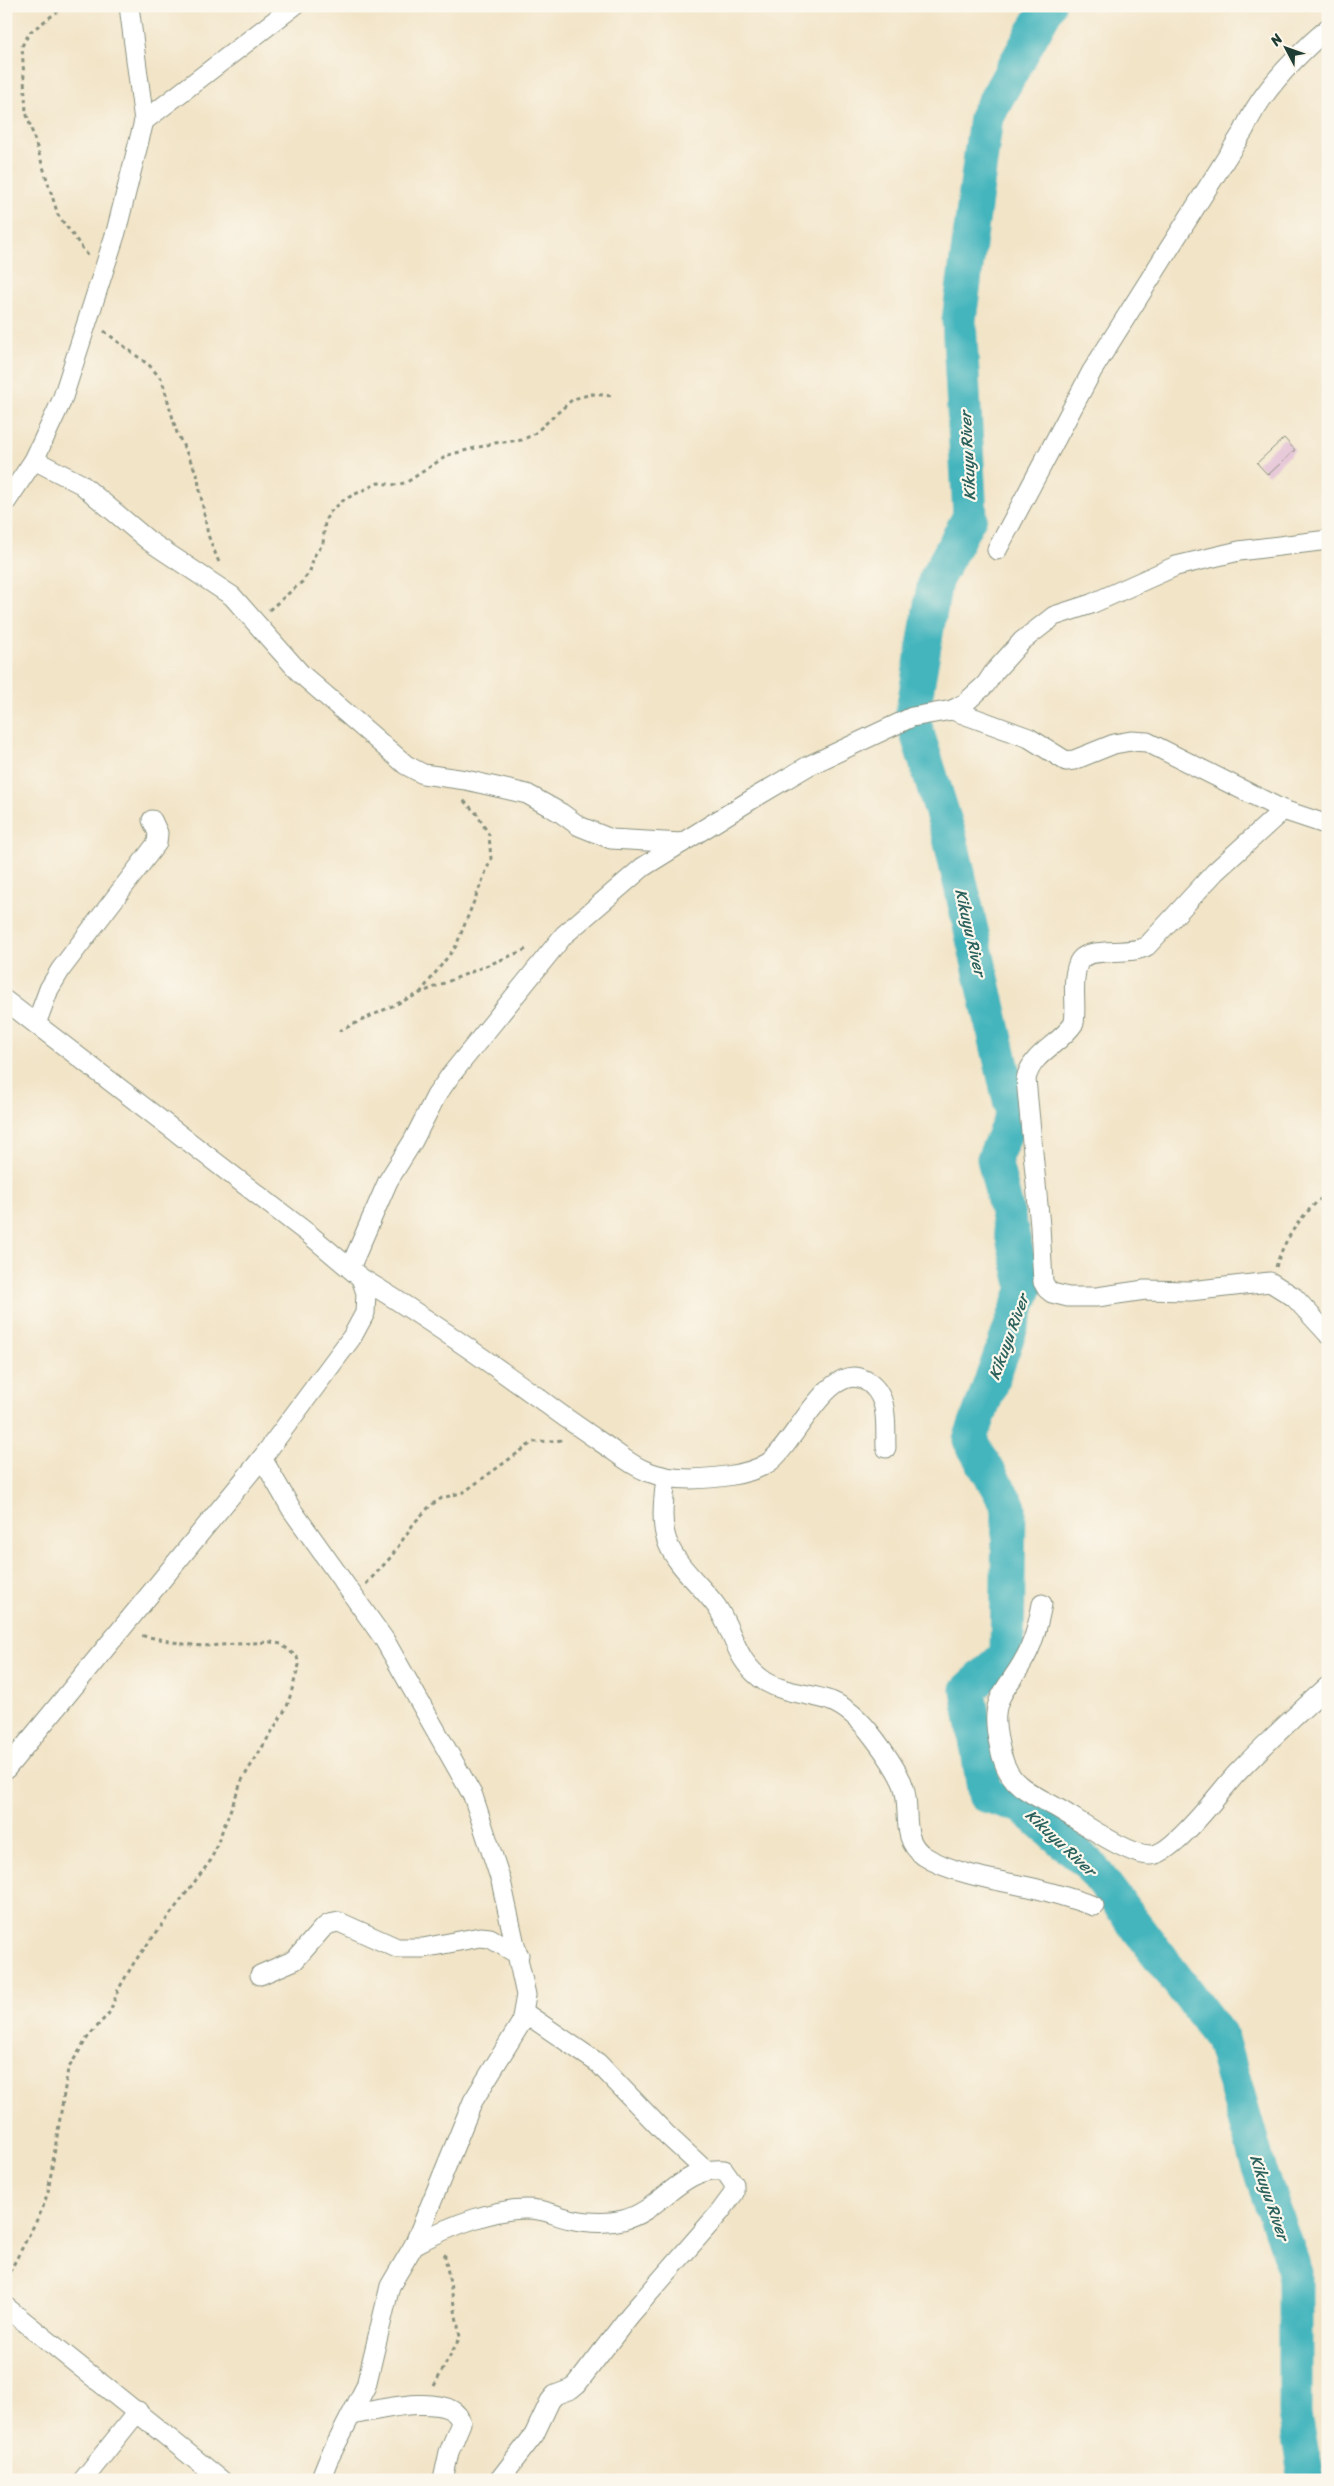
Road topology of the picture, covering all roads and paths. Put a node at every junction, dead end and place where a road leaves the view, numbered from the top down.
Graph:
1 (66, 6) edge
2 (129, 6) edge
3 (294, 6) edge
4 (1328, 28) edge
5 (144, 121) junction
6 (102, 273) junction
7 (88, 319) junction
8 (613, 396) dead end
9 (34, 460) junction
10 (6, 502) edge
11 (1328, 540) edge
12 (997, 550) dead end
13 (232, 596) junction
14 (254, 620) junction
15 (952, 710) junction
16 (440, 777) junction
17 (1283, 810) junction
18 (152, 820) dead end
19 (1328, 825) edge
20 (682, 843) junction
21 (536, 946) dead end
22 (420, 993) junction
23 (6, 1002) edge
24 (36, 1024) junction
25 (339, 1031) dead end
26 (1328, 1193) edge
27 (356, 1273) junction
28 (1276, 1285) junction
29 (1328, 1334) edge
30 (587, 1433) junction
31 (886, 1448) dead end
32 (262, 1458) junction
33 (666, 1477) junction
34 (354, 1594) junction
35 (1042, 1604) dead end
36 (119, 1631) junction
37 (1328, 1686) edge
38 (6, 1769) edge
39 (1094, 1906) dead end
40 (519, 1955) junction
41 (260, 1975) dead end
42 (525, 2013) junction
43 (706, 2170) junction
44 (442, 2229) junction
45 (414, 2245) junction
46 (6, 2279) edge
47 (6, 2307) edge
48 (424, 2404) junction
49 (138, 2411) junction
50 (353, 2415) junction
51 (83, 2480) edge
52 (222, 2480) edge
53 (320, 2480) edge
54 (444, 2480) edge
55 (500, 2480) edge

1 - 6 path
2 - 5 street
3 - 5 street
4 - 12 street
5 - 6 street
6 - 7 street
7 - 9 street
7 - 13 path
8 - 14 path
9 - 10 street
9 - 13 street
11 - 15 street
13 - 14 street
14 - 16 street
15 - 17 street
15 - 20 street
16 - 20 street
16 - 22 path
17 - 19 street
17 - 28 street
18 - 24 street
20 - 27 street
21 - 22 path
22 - 25 path
23 - 24 street
24 - 27 street
26 - 28 path
27 - 30 street
27 - 32 street
28 - 29 street
30 - 33 street
30 - 34 path
31 - 33 street
32 - 34 street
32 - 36 street
33 - 39 street
34 - 40 street
35 - 37 street
36 - 38 street
36 - 46 path
40 - 41 street
40 - 42 street
42 - 43 street
42 - 45 street
43 - 44 street
43 - 55 street
44 - 45 street
44 - 48 path
45 - 50 street
47 - 49 street
48 - 50 street
48 - 54 street
49 - 51 street
49 - 52 street
50 - 53 street

